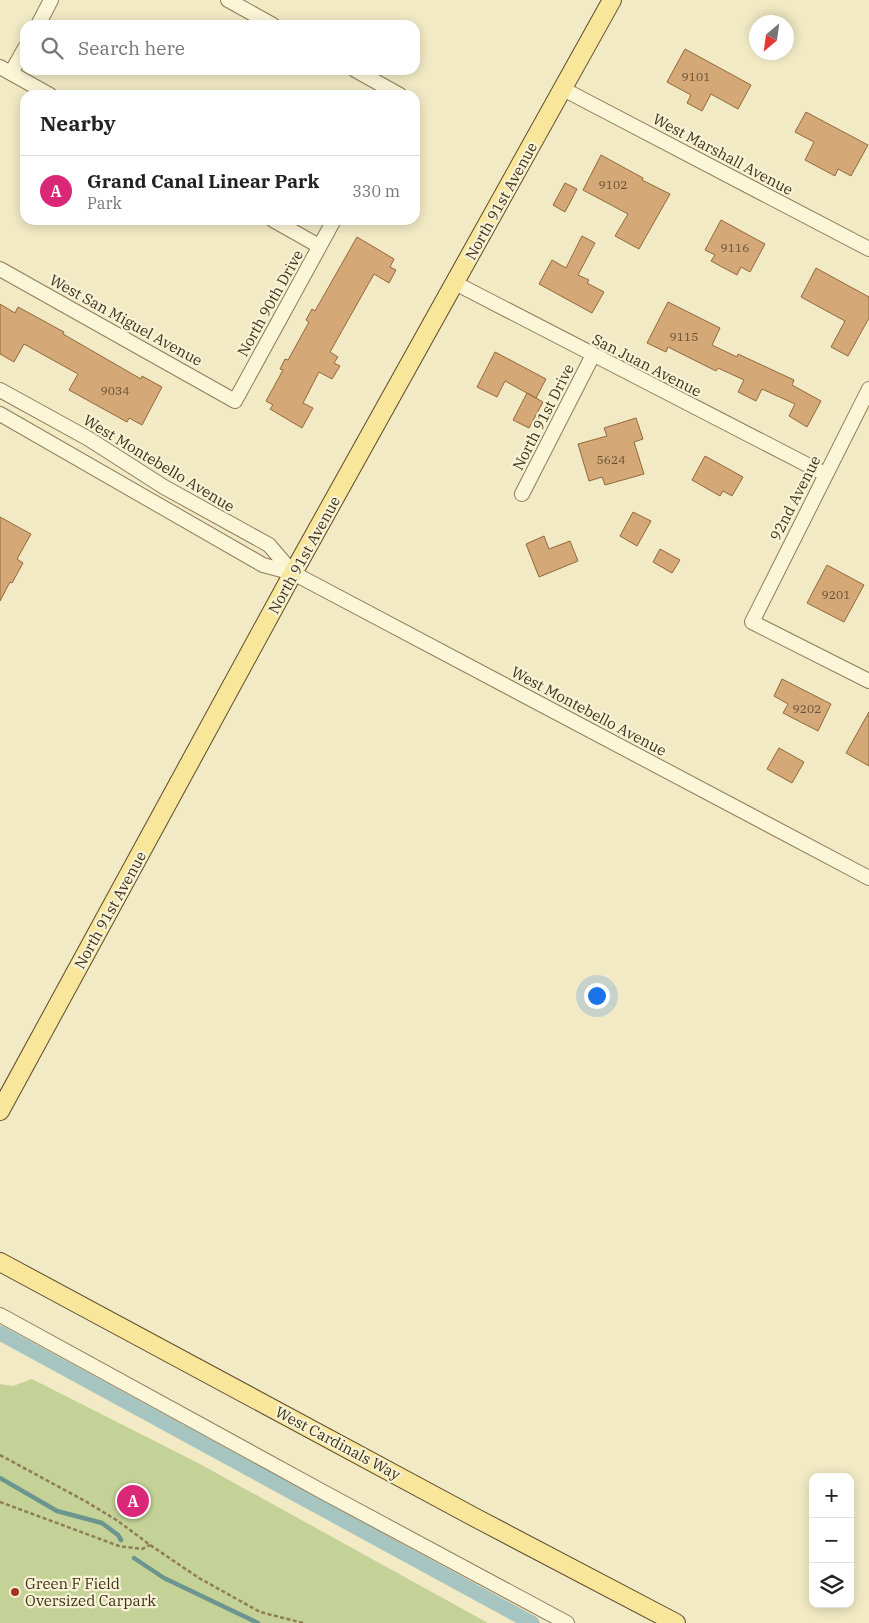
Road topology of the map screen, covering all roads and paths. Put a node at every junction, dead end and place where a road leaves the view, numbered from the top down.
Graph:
1 (51, 0) edge
2 (228, 0) edge
3 (612, 0) edge
4 (41, 20) edge
5 (264, 20) edge
6 (20, 54) edge
7 (6, 70) edge
8 (364, 75) edge
9 (563, 89) junction
10 (41, 90) edge
11 (391, 90) edge
12 (282, 225) edge
13 (331, 225) edge
14 (320, 246) junction
15 (869, 249) edge
16 (0, 269) edge
17 (455, 283) junction
18 (593, 355) junction
19 (869, 389) edge
20 (0, 390) edge
21 (236, 401) joint
22 (0, 414) edge
23 (825, 474) junction
24 (522, 494) dead end
25 (293, 573) junction
26 (869, 682) edge
27 (869, 878) edge
28 (0, 1111) edge
29 (0, 1262) edge
30 (0, 1315) edge
31 (0, 1455) edge
32 (0, 1502) edge
33 (150, 1545) junction
34 (303, 1623) edge
35 (567, 1623) edge
36 (676, 1623) edge

1 - 4 street
2 - 5 street
3 - 9 main road, North 91st Avenue
6 - 7 street
7 - 10 street
8 - 11 street
9 - 15 street, West Marshall Avenue
9 - 17 main road, North 91st Avenue
12 - 14 street
13 - 14 street, North 90th Drive
14 - 21 street, North 90th Drive
16 - 21 street, West San Miguel Avenue
17 - 18 street, San Juan Avenue
17 - 25 main road, North 91st Avenue
18 - 23 street, San Juan Avenue
18 - 24 street, North 91st Drive
19 - 23 street, 92nd Avenue
20 - 25 street, West Montebello Avenue
22 - 25 street, West Montebello Avenue
23 - 26 street, 92nd Avenue
25 - 27 street, West Montebello Avenue
25 - 28 main road, North 91st Avenue
29 - 36 main road, West Cardinals Way
30 - 35 street
31 - 33 path
32 - 33 path
33 - 34 path

